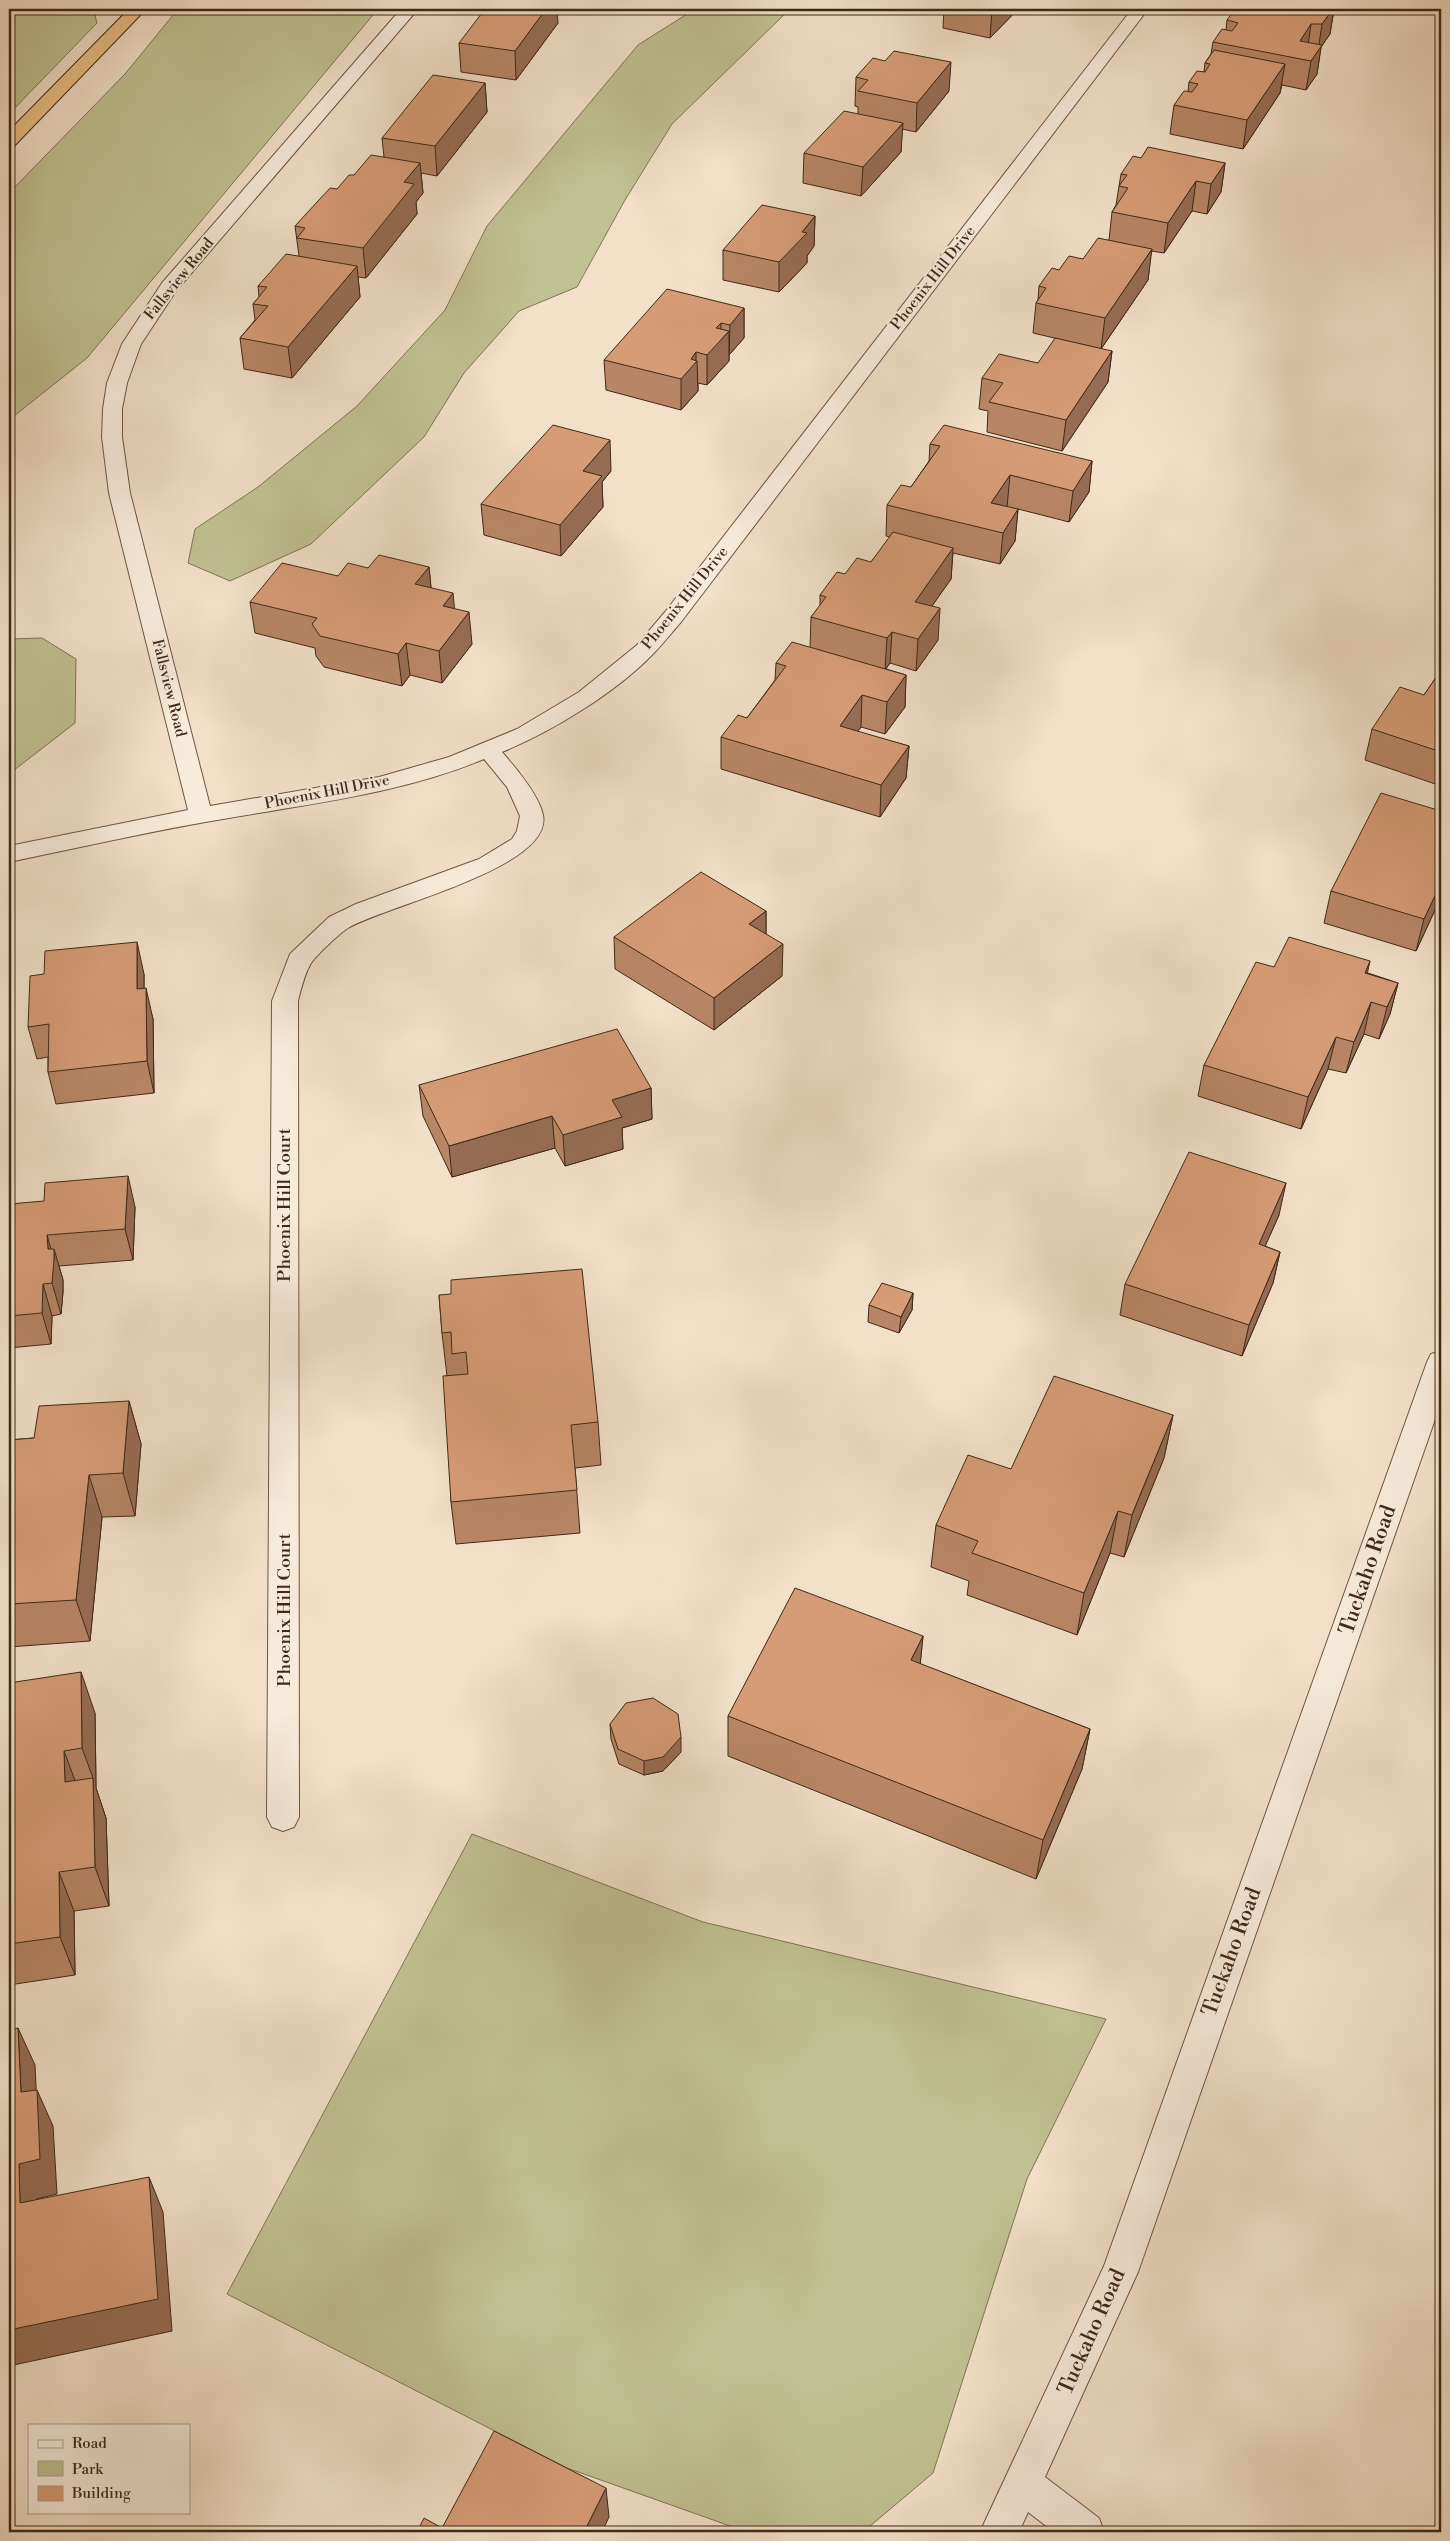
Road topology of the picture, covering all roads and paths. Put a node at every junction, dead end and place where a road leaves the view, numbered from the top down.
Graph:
1 (138, 9) edge
2 (410, 9) edge
3 (1140, 9) edge
4 (9, 141) edge
5 (489, 750) junction
6 (201, 815) junction
7 (9, 854) edge
8 (1441, 1362) edge
9 (1431, 1423) edge
10 (283, 1817) dead end
11 (1023, 2484) junction
12 (999, 2532) edge
13 (1085, 2532) edge

1 - 4 highway
2 - 6 street, Fallsview Road
3 - 5 street, Phoenix Hill Drive
5 - 6 street, Phoenix Hill Drive
5 - 10 street, Phoenix Hill Court
6 - 7 street, Phoenix Hill Drive
8 - 9 street, Tuckaho Road
9 - 11 street, Tuckaho Road
11 - 12 street, Tuckaho Road
11 - 13 street

